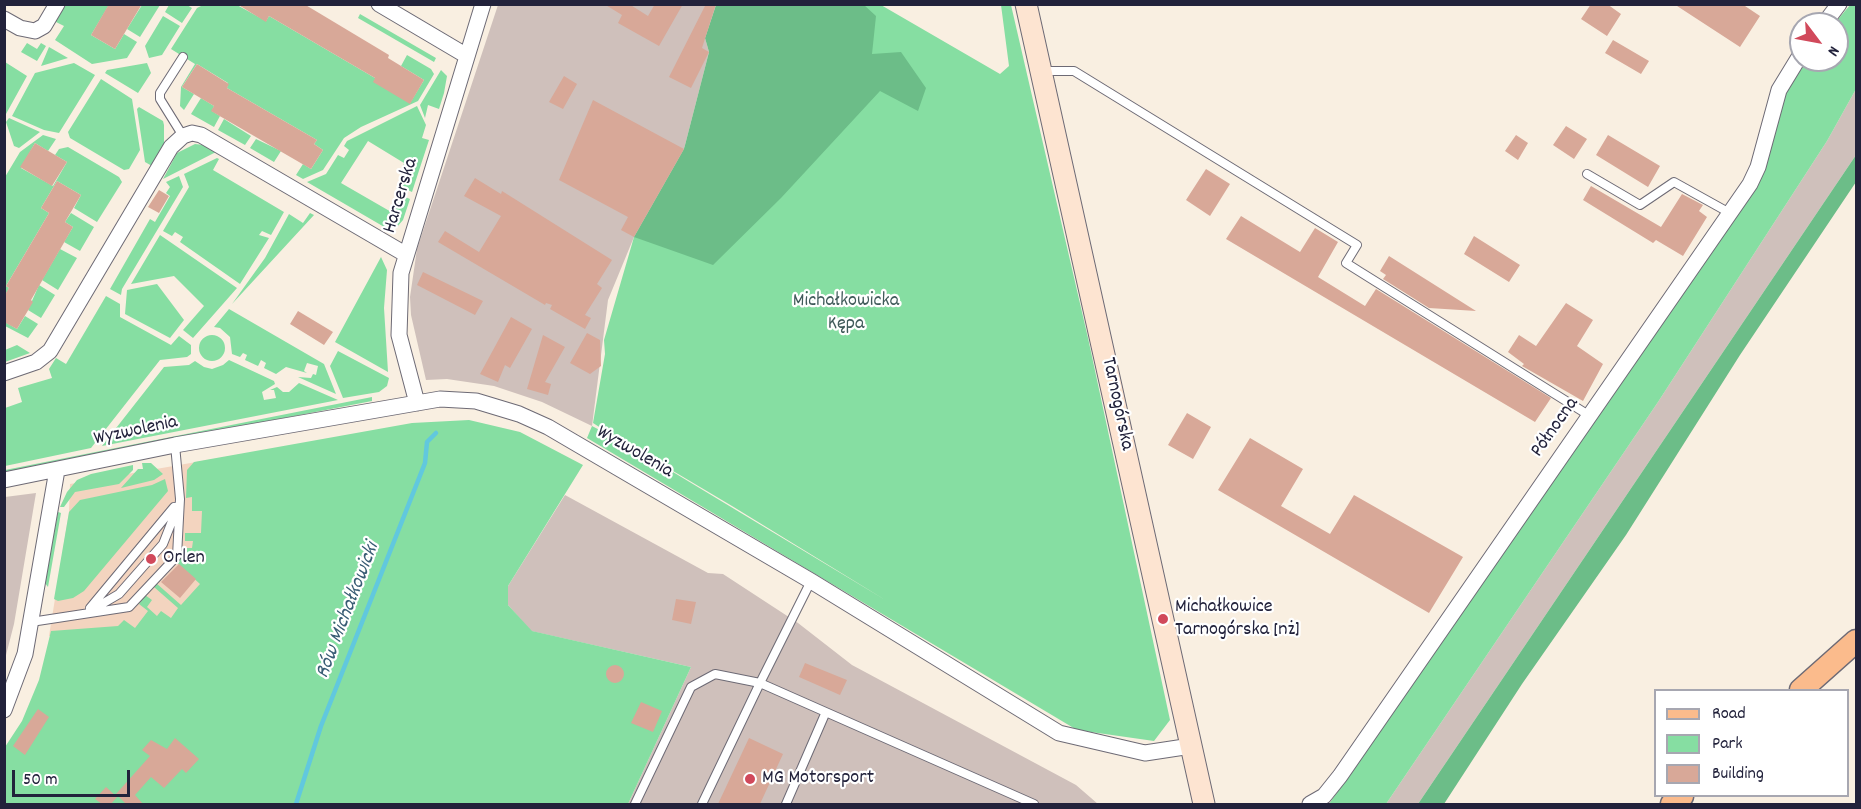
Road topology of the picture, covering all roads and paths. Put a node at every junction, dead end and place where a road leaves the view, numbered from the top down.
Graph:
1 (57, 4) edge
2 (379, 4) edge
3 (483, 4) edge
4 (1026, 4) edge
5 (4, 19) edge
6 (466, 56) junction
7 (183, 57) dead end
8 (1040, 71) junction
9 (1790, 72) edge
10 (183, 136) junction
11 (1587, 174) dead end
12 (1728, 212) junction
13 (405, 254) junction
14 (4, 373) edge
15 (417, 403) junction
16 (1590, 416) junction
17 (175, 445) junction
18 (57, 470) junction
19 (4, 480) edge
20 (180, 499) junction
21 (811, 581) junction
22 (85, 613) junction
23 (31, 622) junction
24 (1857, 641) edge
25 (760, 683) junction
26 (1802, 689) edge
27 (4, 710) edge
28 (825, 714) junction
29 (1191, 746) junction
30 (635, 804) edge
31 (702, 804) edge
32 (786, 804) edge
33 (1034, 804) edge
34 (1204, 804) edge
35 (1310, 804) edge

1 - 5 street
2 - 6 street
3 - 6 street, Harcerska
4 - 8 street, Tarnogórska
6 - 13 street, Harcerska
7 - 10 lane
8 - 16 lane
8 - 29 street, Tarnogórska
9 - 12 street, Północna
10 - 13 street
10 - 14 street
11 - 12 lane
12 - 16 street, Północna
13 - 15 street, Harcerska
15 - 17 street, Wyzwolenia
15 - 21 street, Wyzwolenia
16 - 35 street, Północna
17 - 18 street, Wyzwolenia
17 - 20 lane
18 - 19 street, Wyzwolenia
18 - 23 street
20 - 22 lane
20 - 22 lane
20 - 22 lane
21 - 25 lane
21 - 29 street, Wyzwolenia
22 - 23 lane
23 - 27 street
24 - 26 main road
25 - 28 lane
25 - 30 lane
25 - 31 lane
28 - 32 lane
28 - 33 lane
29 - 34 street, Tarnogórska

